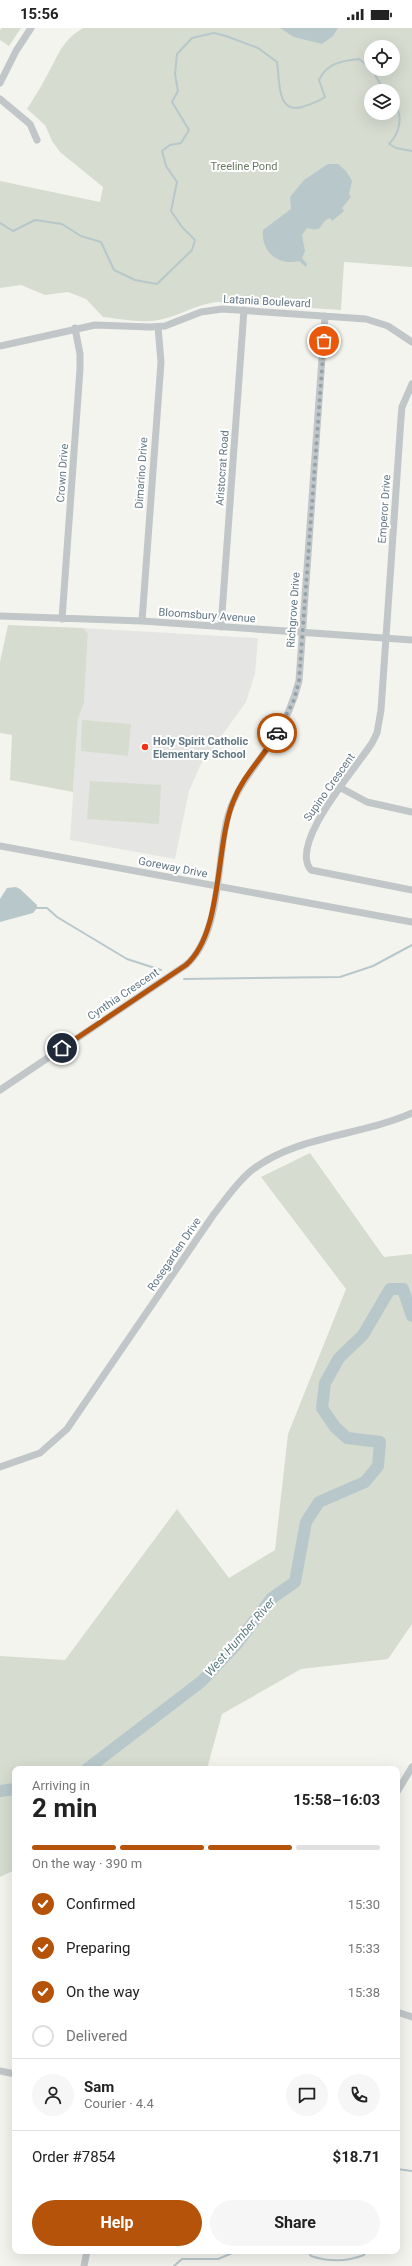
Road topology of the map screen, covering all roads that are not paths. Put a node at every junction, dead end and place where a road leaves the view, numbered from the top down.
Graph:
1 (32, 28) edge
2 (0, 82) edge
3 (0, 99) edge
4 (37, 140) dead end
5 (244, 310) junction
6 (325, 316) junction
7 (158, 327) junction
8 (75, 328) junction
9 (412, 342) edge
10 (0, 346) edge
11 (412, 384) edge
12 (0, 616) edge
13 (62, 619) junction
14 (142, 621) junction
15 (221, 627) junction
16 (303, 633) junction
17 (386, 638) junction
18 (412, 640) edge
19 (341, 788) junction
20 (412, 812) edge
21 (0, 846) edge
22 (216, 886) junction
23 (412, 890) edge
24 (412, 922) edge
25 (0, 1090) edge
26 (412, 1113) edge
27 (0, 1467) edge
28 (412, 1767) edge
29 (400, 1787) edge
30 (400, 2013) edge
31 (412, 2017) edge
32 (0, 2071) edge
33 (12, 2073) edge
34 (86, 2254) edge
35 (84, 2266) edge

1 - 2 street
3 - 4 street
5 - 6 street, Latania Boulevard
5 - 7 street, Latania Boulevard
5 - 15 street, Aristocrat Road
6 - 9 street, Latania Boulevard
6 - 16 street, Richgrove Drive
7 - 8 street, Latania Boulevard
7 - 14 street, Dimarino Drive
8 - 10 street, Latania Boulevard
8 - 13 street, Crown Drive
11 - 17 street, Emperor Drive
12 - 13 street, Bloomsbury Avenue
13 - 14 street, Bloomsbury Avenue
14 - 15 street, Bloomsbury Avenue
15 - 16 street, Bloomsbury Avenue
16 - 17 street, Bloomsbury Avenue
16 - 22 street, Richgrove Drive
17 - 18 street, Bloomsbury Avenue
17 - 19 street, Supino Crescent
19 - 20 street
19 - 23 street, Supino Crescent
21 - 22 street, Goreway Drive
22 - 24 street, Goreway Drive
22 - 25 street, Cynthia Crescent
26 - 27 street, Rosegarden Drive
28 - 29 street
30 - 31 street
32 - 33 street
34 - 35 street

